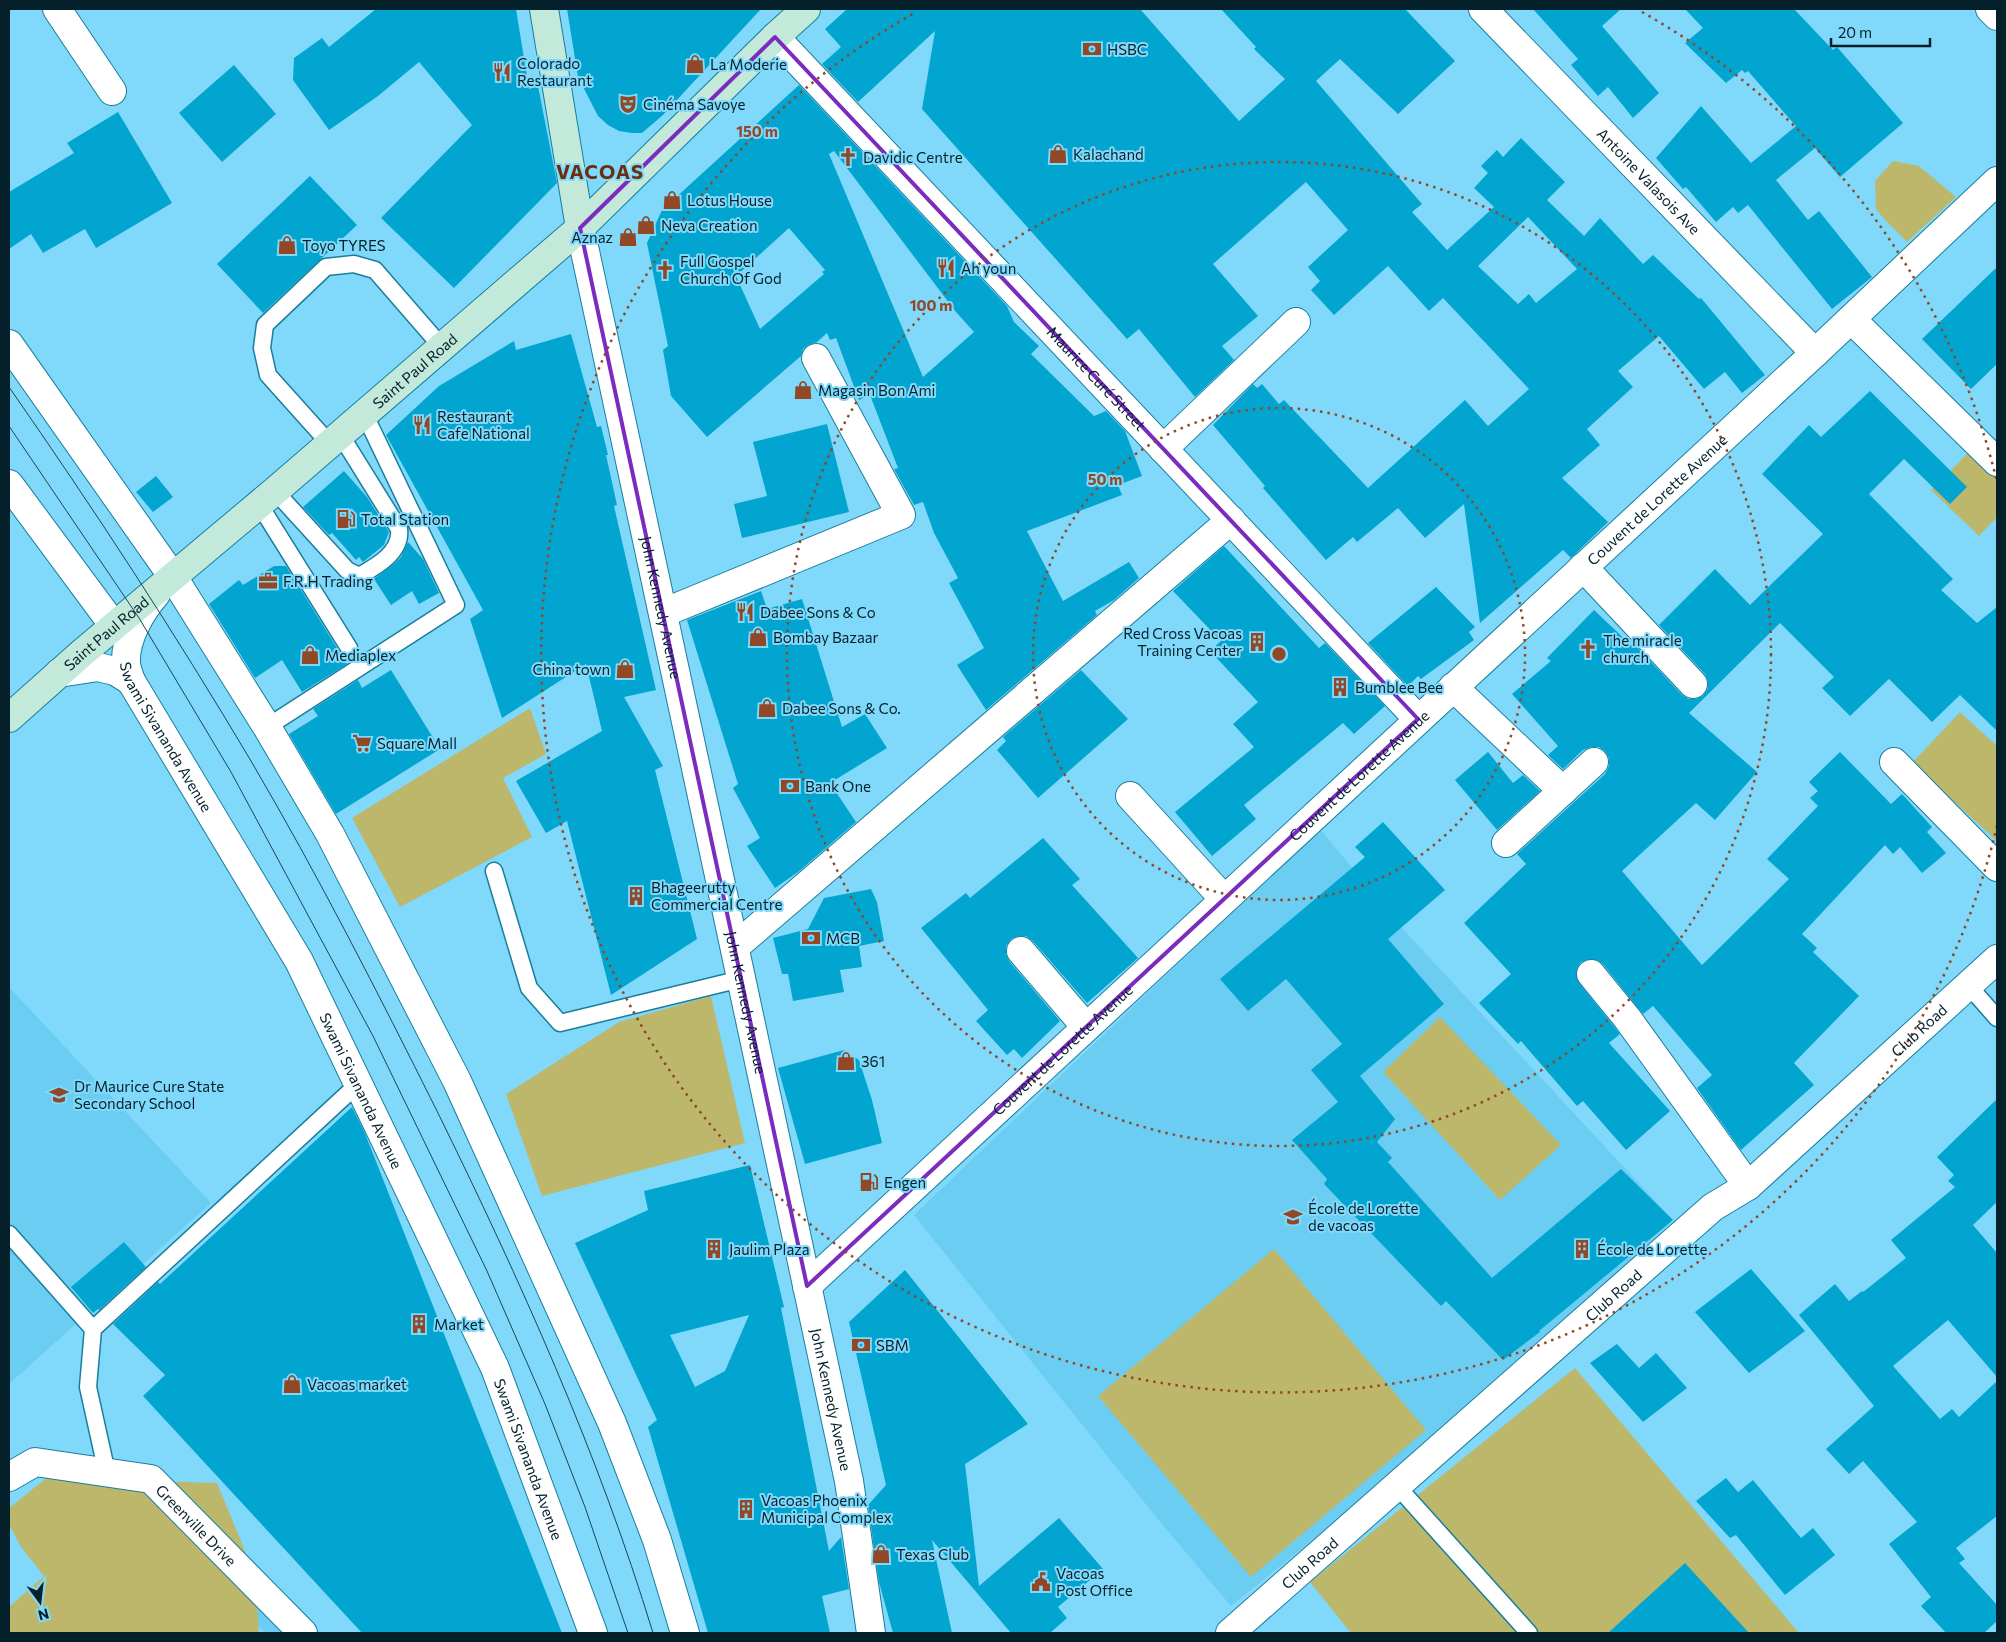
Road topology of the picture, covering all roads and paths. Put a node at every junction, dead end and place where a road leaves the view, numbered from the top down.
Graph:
1 (57, 9) edge
2 (544, 9) edge
3 (806, 9) edge
4 (1483, 9) edge
5 (1990, 9) edge
6 (1997, 16) edge
7 (775, 37) junction
8 (112, 91) dead end
9 (1997, 181) edge
10 (580, 228) junction
11 (1850, 319) junction
12 (1296, 322) dead end
13 (9, 344) edge
14 (441, 346) junction
15 (1815, 353) junction
16 (816, 358) dead end
17 (364, 412) junction
18 (334, 438) junction
19 (1164, 449) junction
20 (1997, 462) edge
21 (9, 484) edge
22 (267, 498) junction
23 (1231, 520) junction
24 (1583, 567) junction
25 (173, 577) junction
26 (663, 613) junction
27 (114, 626) junction
28 (349, 648) dead end
29 (59, 673) junction
30 (131, 682) junction
31 (1693, 684) dead end
32 (1452, 687) junction
33 (9, 718) edge
34 (1418, 719) junction
35 (267, 727) junction
36 (1594, 762) dead end
37 (1894, 762) dead end
38 (1563, 791) junction
39 (1130, 796) dead end
40 (1506, 843) dead end
41 (1997, 867) edge
42 (494, 871) dead end
43 (1224, 898) junction
44 (735, 947) junction
45 (1021, 951) dead end
46 (1997, 959) edge
47 (1591, 974) dead end
48 (741, 979) junction
49 (1968, 985) junction
50 (1997, 1018) edge
51 (1086, 1027) junction
52 (358, 1084) junction
53 (1748, 1186) junction
54 (9, 1234) edge
55 (807, 1286) junction
56 (93, 1329) junction
57 (107, 1473) junction
58 (9, 1477) edge
59 (1397, 1486) junction
60 (303, 1633) edge
61 (593, 1633) edge
62 (685, 1633) edge
63 (871, 1633) edge
64 (1230, 1633) edge
65 (1529, 1633) edge

1 - 8 street
2 - 10 main road
3 - 7 main road, Saint Paul Road
4 - 15 street, Antoine Valasois Ave
5 - 6 street
7 - 10 main road, Saint Paul Road
7 - 19 street, Maurice Curé Street
9 - 11 street, Couvent de Lorette Avenue
10 - 14 main road, Saint Paul Road
10 - 26 street, John Kennedy Avenue
11 - 15 street, Couvent de Lorette Avenue
11 - 20 street
12 - 19 street
13 - 25 street
14 - 17 main road, Saint Paul Road
14 - 18 lane
15 - 24 street, Couvent de Lorette Avenue
16 - 26 street
17 - 18 main road, Saint Paul Road
17 - 35 lane
18 - 22 main road, Saint Paul Road
18 - 22 lane
19 - 23 street, Maurice Curé Street
21 - 27 street
22 - 25 main road, Saint Paul Road
22 - 28 lane
23 - 34 street, Maurice Curé Street
23 - 44 street
24 - 31 street
24 - 32 street, Couvent de Lorette Avenue
25 - 27 main road, Saint Paul Road
25 - 30 street, Swami Sivananda Avenue
25 - 35 street
26 - 44 street, John Kennedy Avenue
27 - 29 main road, Saint Paul Road
29 - 30 street
29 - 33 main road, Saint Paul Road
30 - 52 street, Swami Sivananda Avenue
32 - 34 street, Couvent de Lorette Avenue
32 - 38 street
34 - 43 street, Couvent de Lorette Avenue
35 - 62 street
36 - 38 street
37 - 41 street
38 - 40 street
39 - 43 street
42 - 48 lane
43 - 51 street, Couvent de Lorette Avenue
44 - 48 street, John Kennedy Avenue
45 - 51 street
46 - 49 street, Club Road
47 - 53 street
48 - 55 street, John Kennedy Avenue
49 - 50 lane
49 - 53 street, Club Road
51 - 55 street, Couvent de Lorette Avenue
52 - 56 lane
52 - 61 street, Swami Sivananda Avenue
53 - 59 street, Club Road
54 - 56 lane
55 - 63 street, John Kennedy Avenue
56 - 57 lane
57 - 58 street, Greenville Drive
57 - 60 street, Greenville Drive
59 - 64 street, Club Road
59 - 65 lane

